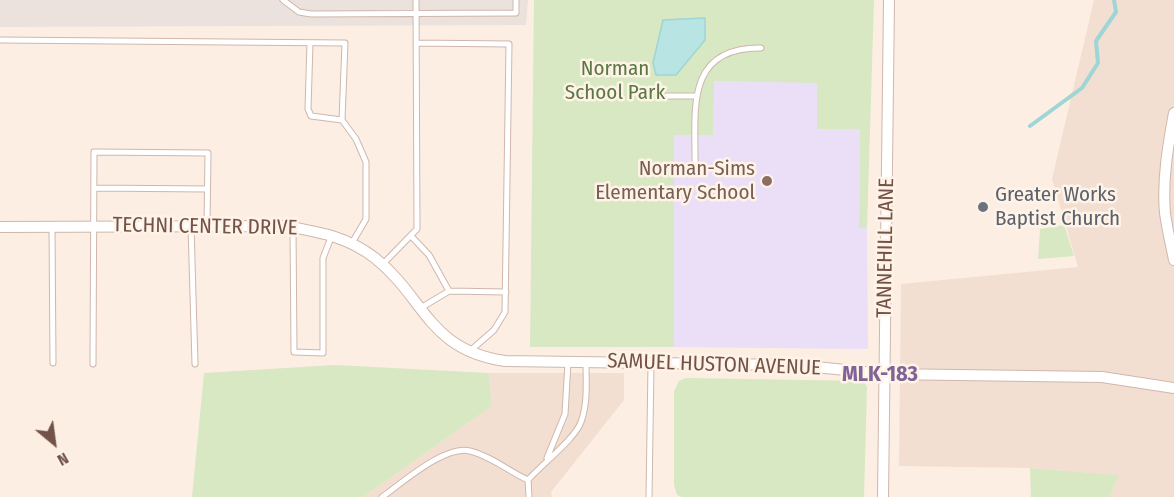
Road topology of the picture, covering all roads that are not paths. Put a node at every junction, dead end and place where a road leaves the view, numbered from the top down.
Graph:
1 (282, 0) edge
2 (416, 0) edge
3 (516, 0) edge
4 (889, 0) edge
5 (416, 14) junction
6 (0, 40) edge
7 (310, 43) junction
8 (416, 43) junction
9 (761, 48) dead end
10 (667, 96) dead end
11 (696, 96) junction
12 (1174, 114) edge
13 (342, 120) junction
14 (695, 168) dead end
15 (94, 188) junction
16 (207, 189) junction
17 (94, 226) junction
18 (191, 226) junction
19 (207, 226) junction
20 (0, 227) edge
21 (52, 227) junction
22 (293, 228) junction
23 (332, 235) junction
24 (412, 237) junction
25 (352, 243) junction
26 (1174, 260) edge
27 (382, 265) junction
28 (449, 291) junction
29 (506, 292) junction
30 (419, 309) junction
31 (469, 352) junction
32 (505, 362) joint
33 (567, 362) junction
34 (586, 362) junction
35 (54, 363) dead end
36 (651, 363) junction
37 (93, 364) dead end
38 (195, 364) dead end
39 (885, 374) junction
40 (1174, 388) edge
41 (547, 459) junction
42 (528, 480) junction
43 (382, 497) edge
44 (528, 497) edge
45 (649, 497) edge
46 (883, 497) edge

1 - 5 lane
2 - 5 lane
3 - 5 lane
4 - 39 street, TANNEHILL LANE
5 - 8 lane
6 - 7 lane
7 - 13 lane
7 - 13 lane
8 - 24 lane
8 - 29 lane
9 - 11 lane
10 - 11 lane
11 - 14 lane
12 - 26 street
13 - 25 lane
15 - 16 lane
15 - 16 lane
15 - 17 lane
16 - 19 lane
17 - 18 street, TECHNI CENTER DRIVE
17 - 21 street, TECHNI CENTER DRIVE
17 - 37 lane
18 - 19 street, TECHNI CENTER DRIVE
18 - 38 lane
19 - 22 street, TECHNI CENTER DRIVE
20 - 21 street, TECHNI CENTER DRIVE
21 - 35 lane
22 - 23 street, TECHNI CENTER DRIVE
22 - 23 lane
23 - 25 street, TECHNI CENTER DRIVE
24 - 27 lane
24 - 28 lane
25 - 27 street, TECHNI CENTER DRIVE
27 - 30 street, TECHNI CENTER DRIVE
28 - 29 lane
28 - 30 lane
29 - 31 lane
30 - 31 street, TECHNI CENTER DRIVE
31 - 32 street, TECHNI CENTER DRIVE
32 - 33 street, SAMUEL HUSTON AVENUE
33 - 34 street, SAMUEL HUSTON AVENUE
33 - 41 lane
34 - 36 street, SAMUEL HUSTON AVENUE
34 - 41 lane
36 - 39 street, SAMUEL HUSTON AVENUE
36 - 45 lane
39 - 40 street, SAMUEL HUSTON AVENUE
39 - 46 street, TANNEHILL LANE
41 - 42 lane
42 - 43 lane
42 - 44 lane

